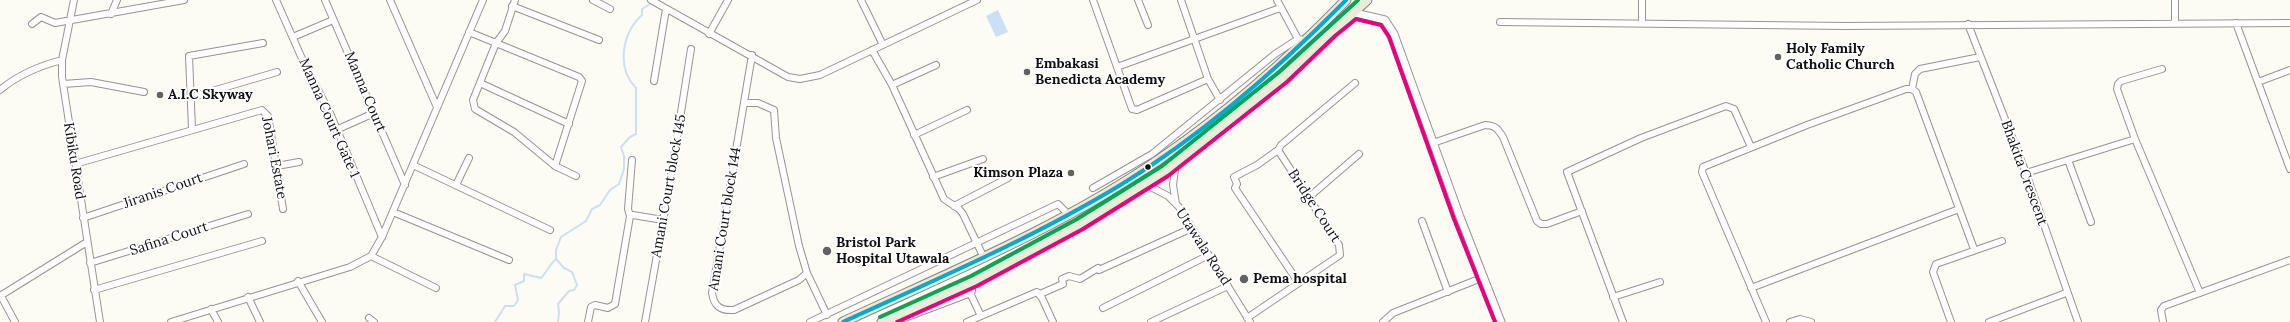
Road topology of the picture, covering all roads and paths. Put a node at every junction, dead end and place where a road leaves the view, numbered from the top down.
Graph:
1 (74, 0) edge
2 (117, 0) edge
3 (184, 0) edge
4 (276, 0) edge
5 (325, 0) edge
6 (390, 0) edge
7 (483, 0) edge
8 (593, 0) edge
9 (651, 0) edge
10 (728, 0) edge
11 (861, 0) edge
12 (977, 0) edge
13 (1093, 0) edge
14 (1138, 0) edge
15 (1181, 0) edge
16 (1277, 0) edge
17 (1346, 0) edge
18 (1367, 0) edge
19 (1642, 0) edge
20 (2175, 0) edge
21 (514, 3) edge
22 (1280, 8) junction
23 (610, 9) dead end
24 (666, 9) junction
25 (1355, 13) junction
26 (111, 14) junction
27 (333, 20) junction
28 (70, 21) junction
29 (1500, 22) dead end
30 (1642, 23) junction
31 (2175, 23) junction
32 (2236, 23) junction
33 (32, 24) dead end
34 (1968, 24) junction
35 (2290, 24) edge
36 (1148, 25) dead end
37 (469, 32) junction
38 (709, 34) junction
39 (293, 37) junction
40 (1193, 38) junction
41 (1301, 39) junction
42 (599, 40) dead end
43 (263, 43) dead end
44 (496, 43) junction
45 (883, 45) junction
46 (691, 49) dead end
47 (872, 50) junction
48 (752, 55) junction
49 (1980, 57) junction
50 (62, 60) junction
51 (936, 65) dead end
52 (1117, 67) junction
53 (2162, 69) dead end
54 (2290, 70) edge
55 (277, 72) dead end
56 (1208, 79) junction
57 (654, 81) dead end
58 (2258, 82) junction
59 (480, 83) junction
60 (1241, 83) junction
61 (63, 84) junction
62 (1355, 84) dead end
63 (892, 85) junction
64 (1912, 89) junction
65 (0, 90) edge
66 (1249, 90) junction
67 (144, 92) dead end
68 (192, 97) junction
69 (1220, 100) junction
70 (746, 102) junction
71 (436, 106) junction
72 (967, 110) dead end
73 (374, 113) junction
74 (569, 124) junction
75 (192, 129) junction
76 (336, 130) junction
77 (914, 135) junction
78 (2135, 139) junction
79 (1433, 142) junction
80 (1751, 147) junction
81 (1278, 150) junction
82 (1359, 154) dead end
83 (469, 158) dead end
84 (983, 159) dead end
85 (632, 160) dead end
86 (2068, 160) junction
87 (299, 162) dead end
88 (1176, 162) junction
89 (75, 164) junction
90 (244, 164) dead end
91 (413, 165) junction
92 (276, 166) junction
93 (555, 166) junction
94 (2290, 169) edge
95 (1138, 173) junction
96 (2026, 173) junction
97 (576, 176) dead end
98 (932, 177) junction
99 (1008, 178) dead end
100 (1145, 184) junction
101 (405, 185) junction
102 (456, 185) junction
103 (1093, 188) dead end
104 (1308, 198) junction
105 (1177, 205) junction
106 (954, 206) junction
107 (283, 209) dead end
108 (1959, 209) junction
109 (1582, 211) junction
110 (393, 212) junction
111 (248, 214) dead end
112 (1068, 214) junction
113 (630, 216) junction
114 (83, 218) junction
115 (663, 220) junction
116 (1422, 221) dead end
117 (2091, 222) dead end
118 (1192, 228) junction
119 (550, 230) dead end
120 (382, 237) junction
121 (262, 241) dead end
122 (2002, 241) dead end
123 (87, 242) junction
124 (977, 243) junction
125 (1974, 249) junction
126 (1209, 255) junction
127 (371, 256) junction
128 (984, 258) junction
129 (509, 260) dead end
130 (2290, 260) edge
131 (90, 263) junction
132 (807, 273) junction
133 (1484, 277) junction
134 (940, 279) junction
135 (298, 282) junction
136 (1298, 282) junction
137 (1660, 282) dead end
138 (1228, 286) junction
139 (436, 288) dead end
140 (970, 288) junction
141 (1751, 288) junction
142 (94, 290) junction
143 (1448, 292) junction
144 (2066, 293) junction
145 (2200, 293) junction
146 (945, 294) junction
147 (1040, 294) junction
148 (0, 296) edge
149 (1613, 297) junction
150 (248, 298) junction
151 (1103, 308) dead end
152 (211, 309) junction
153 (839, 310) junction
154 (827, 315) junction
155 (981, 316) junction
156 (1249, 320) edge
157 (1997, 321) edge
158 (15, 322) edge
159 (100, 322) edge
160 (170, 322) edge
161 (218, 322) edge
162 (260, 322) edge
163 (322, 322) edge
164 (588, 322) edge
165 (645, 322) edge
166 (810, 322) edge
167 (843, 322) edge
168 (882, 322) edge
169 (894, 322) edge
170 (967, 322) edge
171 (1053, 322) edge
172 (1151, 322) edge
173 (1383, 322) edge
174 (1501, 322) edge
175 (1623, 322) edge
176 (1766, 322) edge
177 (1790, 322) edge
178 (1811, 322) edge
179 (1951, 322) edge
180 (1989, 322) edge
181 (2078, 322) edge
182 (2163, 322) edge

1 - 28 street, Kibiku Road
2 - 26 street
3 - 26 street
4 - 39 street, Manna Court Gate 1
5 - 27 street, Manna Court
6 - 71 street
7 - 37 street
8 - 23 street
9 - 24 street
10 - 38 street
11 - 45 street
12 - 45 street
13 - 52 street
14 - 36 street
15 - 40 street
16 - 22 street
17 - 41 main road
18 - 25 main road
19 - 30 street
20 - 31 street
21 - 42 street
21 - 44 street
22 - 40 street
22 - 41 street
24 - 38 street
24 - 57 street
25 - 79 street
25 - 88 main road
26 - 28 street
27 - 39 street
27 - 73 street, Manna Court
28 - 33 street
28 - 50 street, Kibiku Road
29 - 30 street
30 - 34 street
31 - 32 street
31 - 34 street
32 - 35 street
32 - 58 street
34 - 49 street, Bhakita Crescent
37 - 44 street
37 - 71 street
38 - 48 street
39 - 76 street, Manna Court Gate 1
40 - 52 street
40 - 56 street
41 - 60 street
41 - 66 main road
43 - 68 street
44 - 59 street
44 - 74 street
45 - 47 street
46 - 115 street, Amani Court block 145
47 - 48 street
47 - 63 street
48 - 70 street, Amani Court block 144
49 - 64 street
49 - 96 street, Bhakita Crescent
50 - 61 street, Kibiku Road
50 - 65 street
51 - 63 street
52 - 56 street
53 - 78 street
54 - 58 street
55 - 68 street
56 - 69 street
58 - 94 street
59 - 74 street
59 - 93 street
60 - 66 street
60 - 69 street
61 - 67 street
61 - 89 street, Kibiku Road
62 - 81 street
63 - 77 street
64 - 80 street
64 - 108 street
66 - 95 main road
68 - 75 street
69 - 103 street
70 - 132 street
70 - 132 street, Amani Court block 144
71 - 91 street
72 - 77 street
73 - 76 street
73 - 101 street, Manna Court
74 - 93 street
75 - 89 street, Johari Estate
75 - 92 street, Johari Estate
76 - 120 street, Manna Court Gate 1
77 - 98 street
78 - 86 street
78 - 145 street
79 - 109 street
79 - 133 street
80 - 109 street
80 - 141 street
81 - 104 street, Bridge Court
81 - 136 street
82 - 104 street
83 - 102 street
84 - 98 street
85 - 113 street
86 - 96 street
86 - 117 street
87 - 92 street
88 - 100 main road
88 - 105 street
89 - 114 street, Kibiku Road
90 - 114 street, Jiranis Court
91 - 101 street
91 - 102 street
92 - 107 street, Johari Estate
93 - 97 street
95 - 100 street
95 - 112 main road
96 - 144 street, Bhakita Crescent
98 - 106 street
99 - 106 street
100 - 105 street, Utawala Road
100 - 140 main road
101 - 110 street
102 - 119 street
104 - 136 street, Bridge Court
105 - 118 street, Utawala Road
106 - 124 street
108 - 125 street
108 - 141 street
109 - 149 street
110 - 120 street
110 - 129 street
111 - 131 street, Safina Court
112 - 124 street
112 - 128 main road
113 - 115 street, Amani Court block 145
113 - 164 street
114 - 123 street, Kibiku Road
115 - 165 street, Amani Court block 145
116 - 143 street
118 - 126 street, Utawala Road
118 - 147 street
120 - 127 street
121 - 142 street
122 - 125 street
123 - 131 street, Kibiku Road
123 - 148 street
124 - 128 street
124 - 153 street
125 - 179 street
126 - 138 street, Utawala Road
126 - 151 street
127 - 135 street
127 - 139 street
128 - 134 main road
130 - 145 street
131 - 142 street, Kibiku Road
132 - 154 street
133 - 143 street
133 - 174 street
134 - 146 main road
134 - 167 main road
135 - 150 street
135 - 163 street
136 - 156 street, Bridge Court
137 - 149 street
138 - 156 street, Utawala Road
138 - 172 street
140 - 146 main road
140 - 155 street
140 - 169 street
141 - 176 street
142 - 159 street, Kibiku Road
143 - 173 street
144 - 157 street
144 - 181 street, Bhakita Crescent
145 - 182 street
146 - 168 main road
147 - 155 street
147 - 171 street
148 - 158 street
149 - 175 street
150 - 152 street
150 - 162 street
152 - 160 street
152 - 161 street
153 - 154 street
153 - 167 street
154 - 166 street
155 - 170 street
157 - 180 street
177 - 178 street

